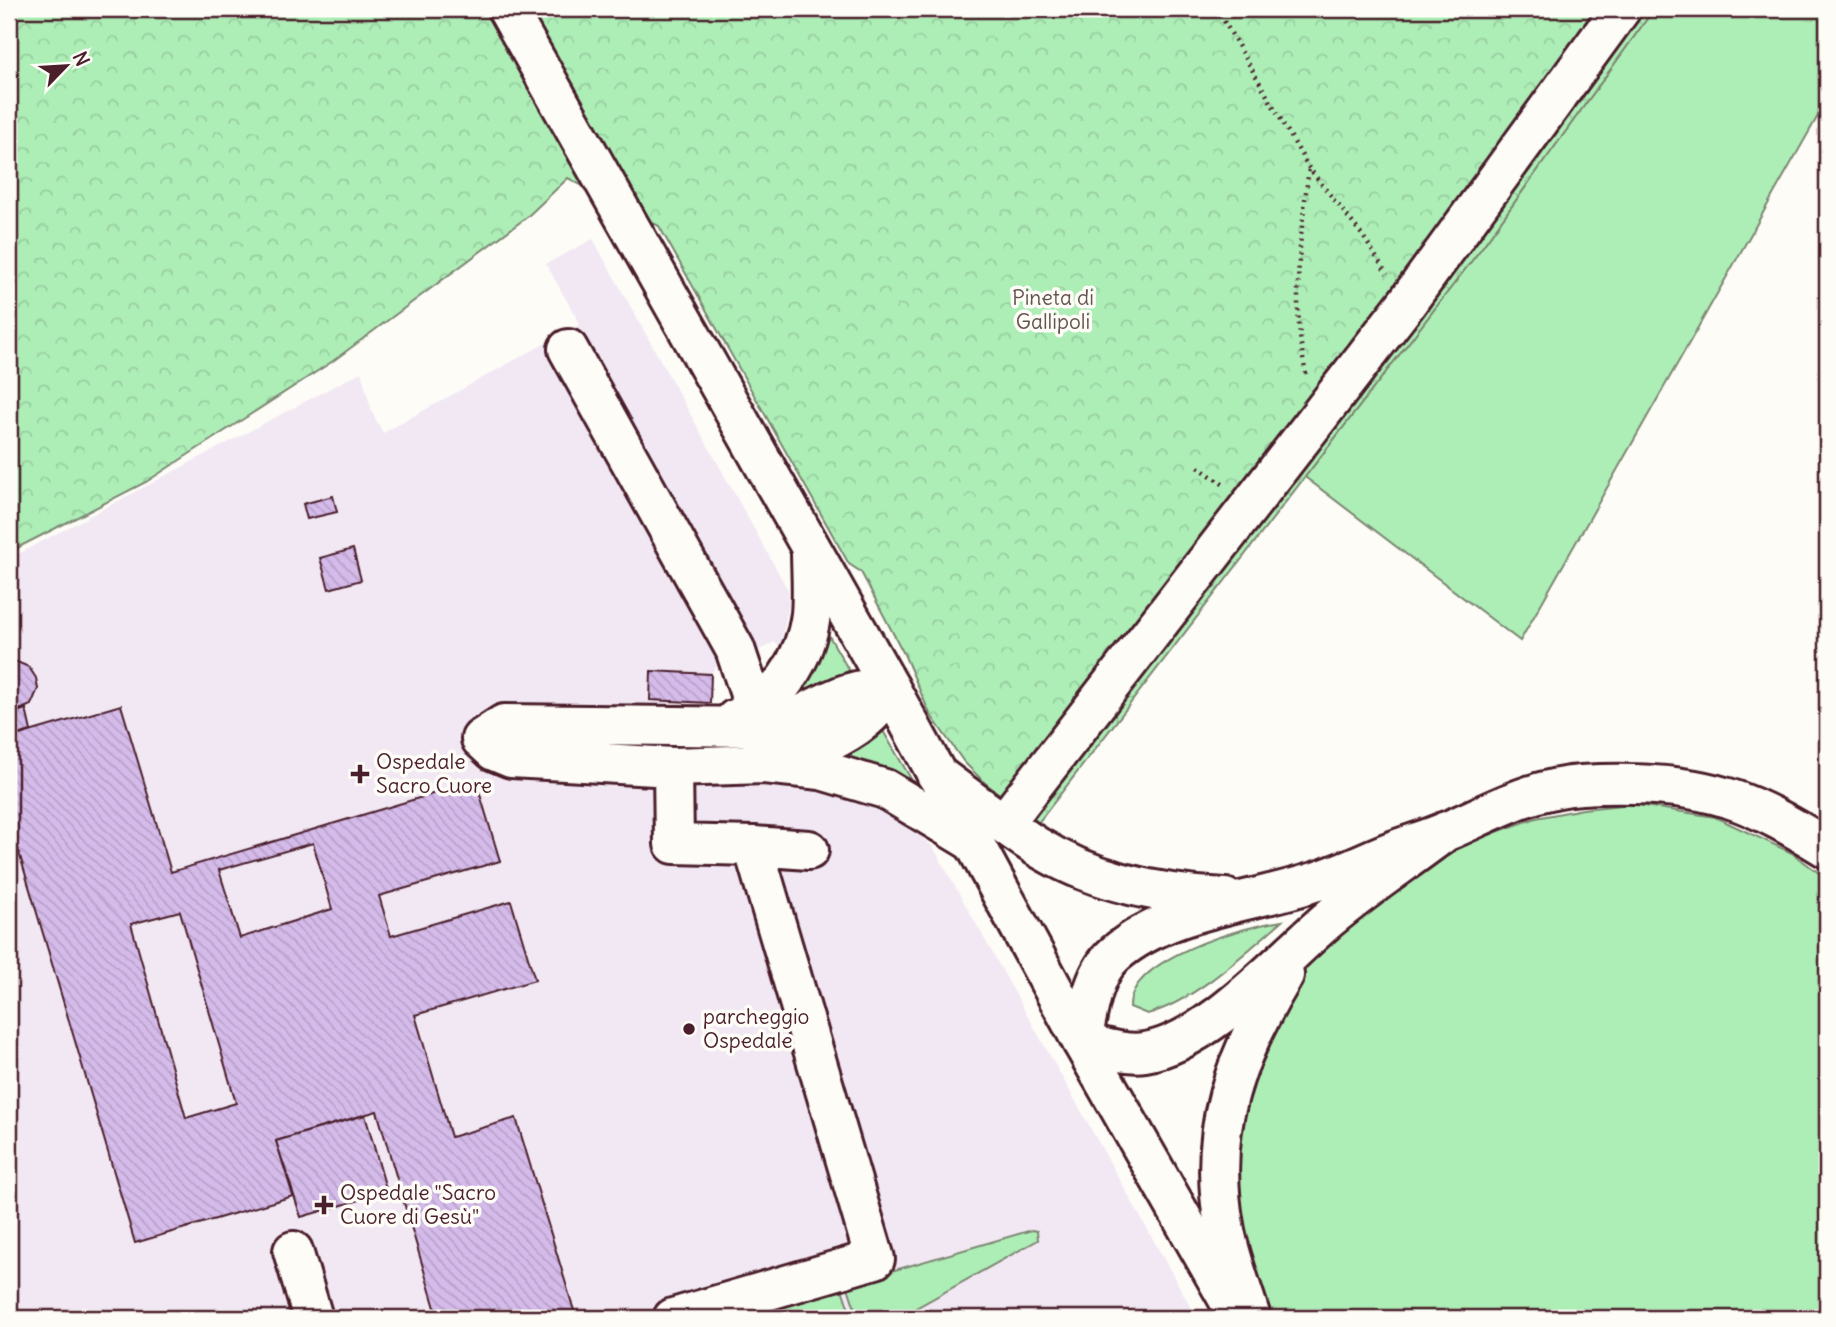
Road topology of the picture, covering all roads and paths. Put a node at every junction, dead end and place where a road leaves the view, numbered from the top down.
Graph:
1 (507, 9) edge
2 (1217, 9) edge
3 (1621, 9) edge
4 (1309, 168) junction
5 (1406, 304) junction
6 (568, 349) dead end
7 (1316, 420) junction
8 (811, 549) junction
9 (890, 688) junction
10 (760, 734) junction
11 (673, 768) junction
12 (1446, 831) junction
13 (988, 832) junction
14 (753, 846) junction
15 (1827, 848) edge
16 (809, 850) dead end
17 (1245, 900) junction
18 (1331, 917) junction
19 (1082, 1042) junction
20 (293, 1251) dead end
21 (313, 1318) edge
22 (673, 1318) edge
23 (1239, 1318) edge
24 (1251, 1318) edge

1 - 8 main road
2 - 4 path
3 - 5 main road
4 - 5 path
4 - 7 path
5 - 7 main road
6 - 10 main road
7 - 13 main road
8 - 9 main road
8 - 10 main road
9 - 10 main road
9 - 13 main road
10 - 11 main road
10 - 11 main road
10 - 13 main road
11 - 14 main road
12 - 15 main road
12 - 17 main road
12 - 18 main road
13 - 17 main road
13 - 19 main road
14 - 16 main road
14 - 22 main road
17 - 19 main road
18 - 19 main road
18 - 24 main road
19 - 23 main road
20 - 21 main road

